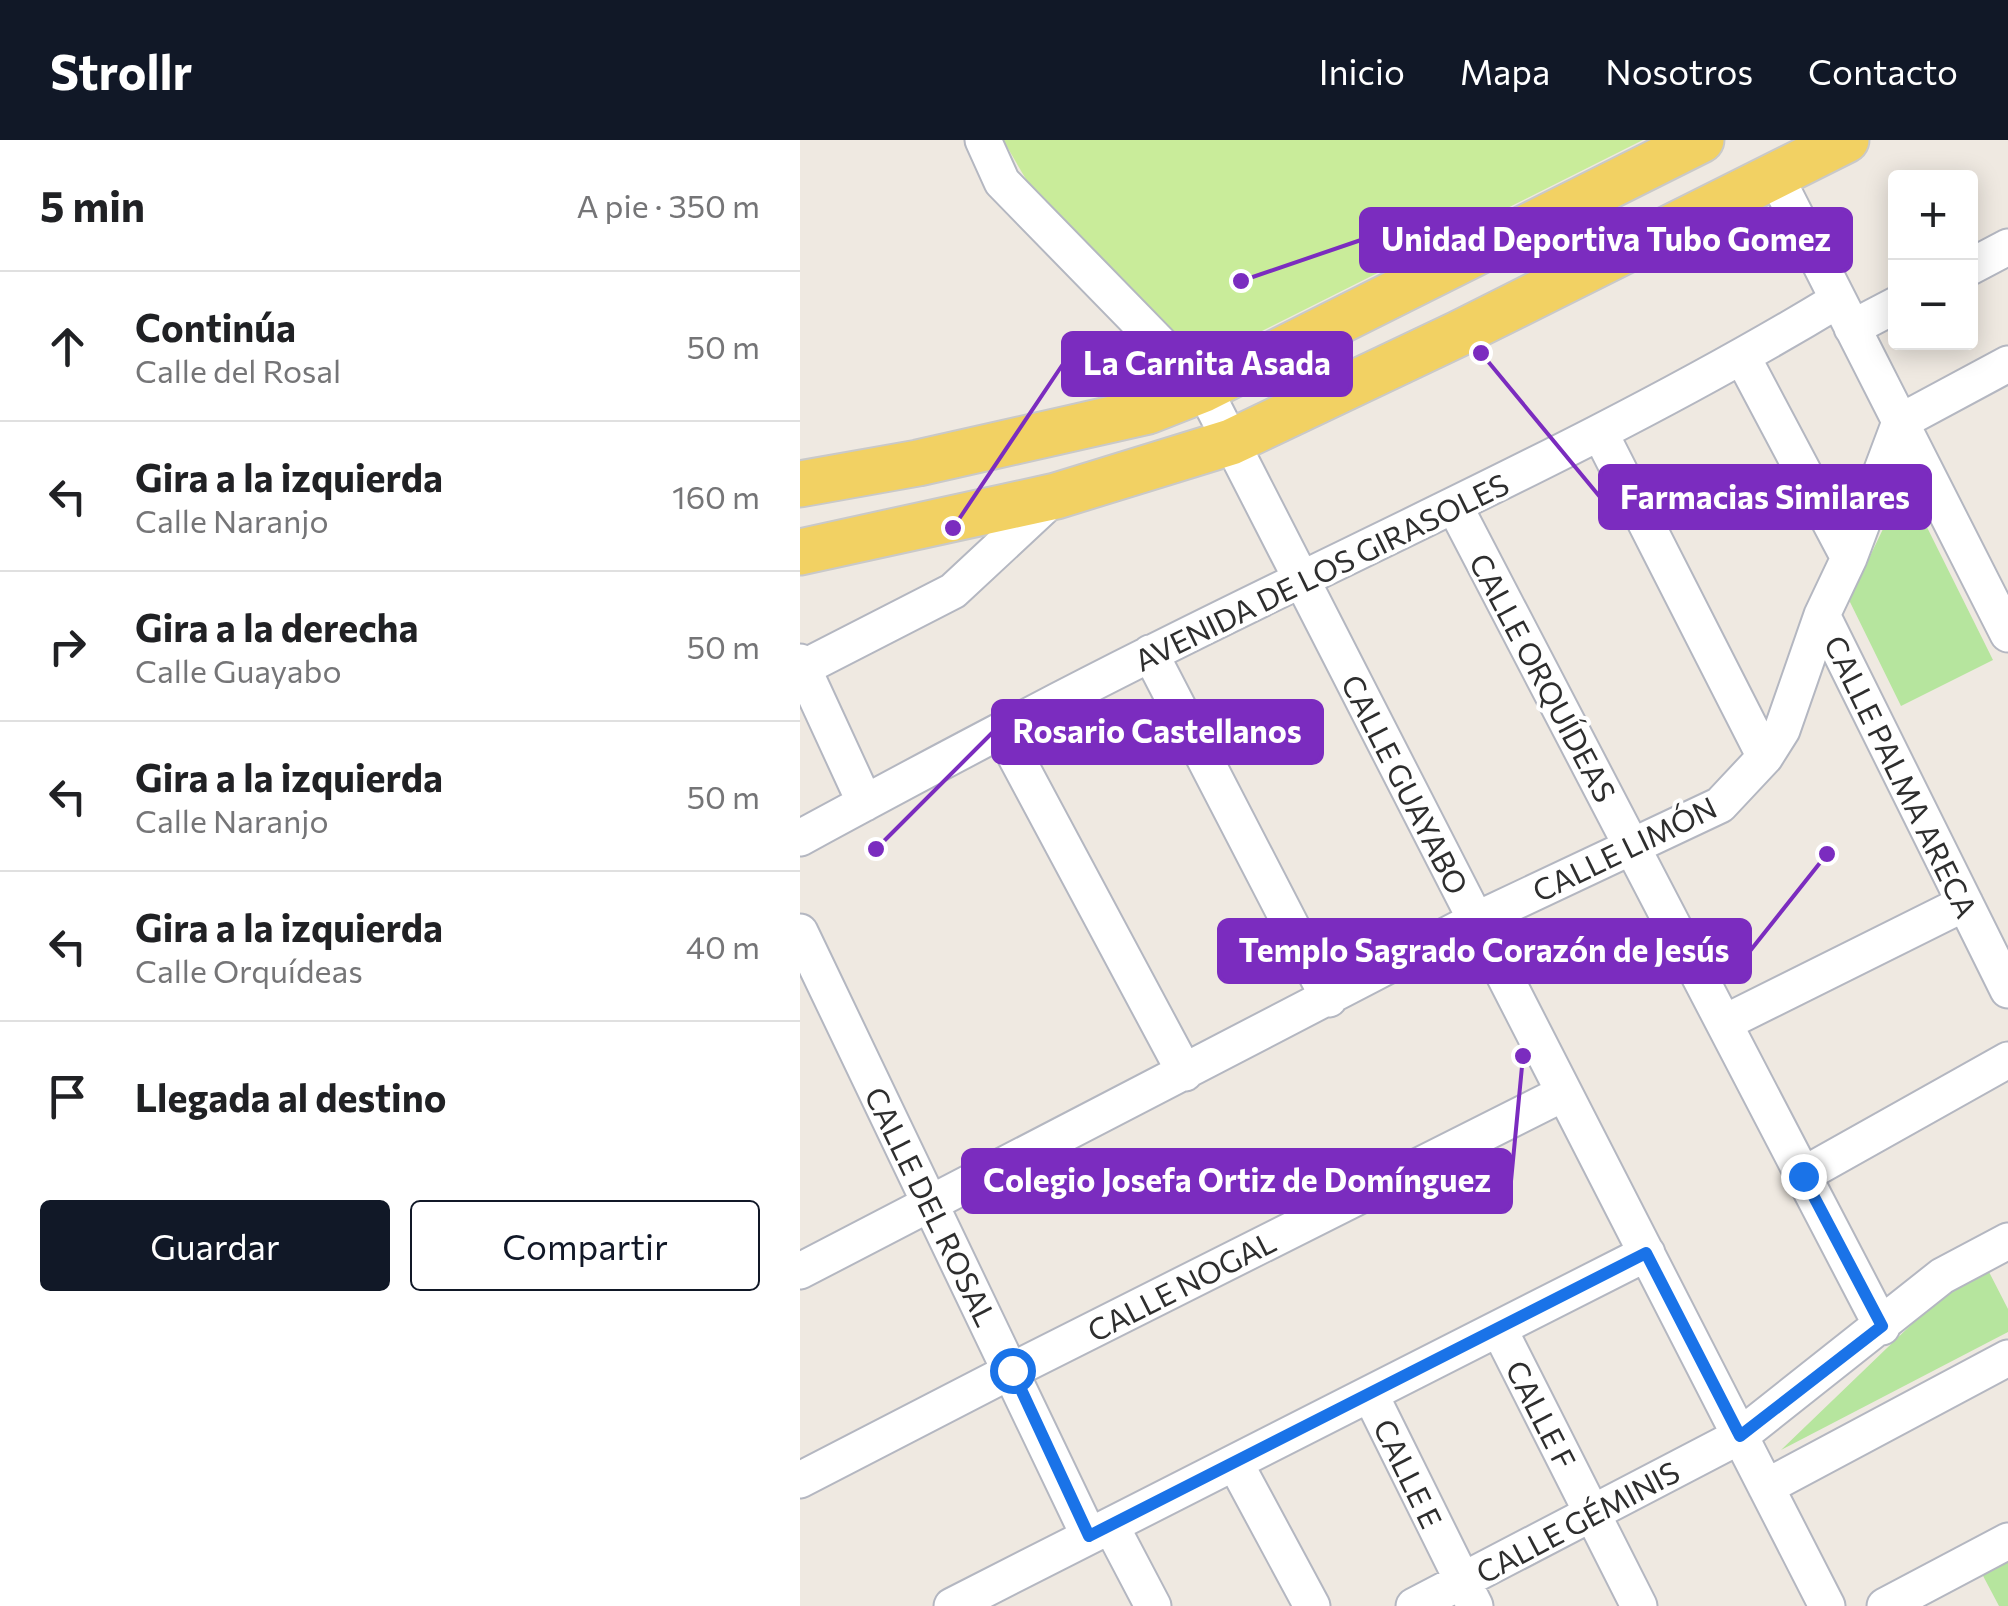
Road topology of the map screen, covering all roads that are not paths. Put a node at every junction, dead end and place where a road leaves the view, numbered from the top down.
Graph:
1 (983, 140) edge
2 (1701, 140) edge
3 (1846, 140) edge
4 (1776, 177) junction
5 (2008, 247) edge
6 (1978, 262) edge
7 (1888, 306) edge
8 (1845, 314) junction
9 (1743, 358) junction
10 (2008, 364) edge
11 (1204, 389) junction
12 (1900, 422) junction
13 (1600, 434) junction
14 (1231, 442) junction
15 (800, 484) edge
16 (1056, 496) junction
17 (1455, 507) junction
18 (800, 552) edge
19 (1850, 558) junction
20 (1302, 581) junction
21 (1822, 615) junction
22 (2008, 634) edge
23 (1150, 653) junction
24 (802, 665) edge
25 (1002, 731) junction
26 (1765, 756) junction
27 (865, 803) junction
28 (800, 838) edge
29 (1632, 847) junction
30 (1964, 903) junction
31 (1476, 920) junction
32 (800, 932) edge
33 (2008, 990) edge
34 (1329, 998) junction
35 (1724, 1022) junction
36 (2008, 1060) edge
37 (1185, 1073) junction
38 (1564, 1093) junction
39 (1803, 1176) junction
40 (930, 1205) junction
41 (2008, 1241) edge
42 (1646, 1253) junction
43 (800, 1270) edge
44 (1882, 1326) junction
45 (1499, 1329) junction
46 (2008, 1358) edge
47 (1012, 1370) junction
48 (1370, 1394) junction
49 (1740, 1436) junction
50 (1235, 1463) junction
51 (800, 1480) edge
52 (1766, 1487) junction
53 (1592, 1514) junction
54 (1100, 1531) junction
55 (2008, 1541) edge
56 (1468, 1593) edge
57 (973, 1601) edge
58 (1154, 1606) edge
59 (1312, 1606) edge
60 (1414, 1606) edge
61 (1638, 1606) edge
62 (1827, 1606) edge
63 (1885, 1606) edge

1 - 11 street, CALLE GUAYABO
2 - 11 main road
3 - 4 main road
4 - 8 street
4 - 14 main road
5 - 6 street
7 - 8 street, AVENIDA DE LOS GIRASOLES
8 - 9 street, AVENIDA DE LOS GIRASOLES
8 - 12 street
9 - 13 street, AVENIDA DE LOS GIRASOLES
9 - 19 street
10 - 12 street
11 - 14 street, CALLE GUAYABO
11 - 15 main road
12 - 19 street, CALLE LIMÓN
12 - 22 street
13 - 17 street, AVENIDA DE LOS GIRASOLES
13 - 26 street
14 - 16 main road
14 - 20 street, CALLE GUAYABO
16 - 18 main road
16 - 24 street
17 - 20 street, AVENIDA DE LOS GIRASOLES
17 - 29 street, CALLE ORQUÍDEAS
19 - 21 street, CALLE LIMÓN
20 - 23 street, AVENIDA DE LOS GIRASOLES
20 - 31 street, CALLE GUAYABO
21 - 26 street, CALLE LIMÓN
21 - 30 street, CALLE PALMA ARECA
23 - 25 street, AVENIDA DE LOS GIRASOLES
23 - 34 street
24 - 27 street
25 - 27 street, AVENIDA DE LOS GIRASOLES
25 - 37 street
26 - 29 street, CALLE LIMÓN
27 - 28 street, AVENIDA DE LOS GIRASOLES
29 - 31 street, CALLE LIMÓN
29 - 35 street, CALLE ORQUÍDEAS
30 - 33 street, CALLE PALMA ARECA
30 - 35 street
31 - 34 street, CALLE LIMÓN
31 - 38 street, CALLE GUAYABO
32 - 40 street, CALLE DEL ROSAL
34 - 37 street, CALLE LIMÓN
35 - 39 street, CALLE ORQUÍDEAS
36 - 39 street
37 - 40 street, CALLE LIMÓN
38 - 42 street, CALLE GUAYABO
38 - 47 street, CALLE NOGAL
39 - 44 street, CALLE ORQUÍDEAS
40 - 43 street, CALLE LIMÓN
40 - 47 street, CALLE DEL ROSAL
41 - 44 street, CALLE GÉMINIS
42 - 45 street
42 - 49 street, CALLE GUAYABO
44 - 49 street, CALLE GÉMINIS
45 - 48 street
45 - 53 street, CALLE F
46 - 52 street
47 - 51 street, CALLE NOGAL
47 - 54 street, CALLE DEL ROSAL
48 - 50 street
48 - 56 street, CALLE E
49 - 52 street, CALLE GUAYABO
49 - 53 street, CALLE GÉMINIS
50 - 54 street
50 - 59 street
52 - 62 street, CALLE GUAYABO
53 - 56 street, CALLE GÉMINIS
53 - 61 street, CALLE F
54 - 57 street
54 - 58 street, CALLE DEL ROSAL
55 - 63 street
56 - 60 street, CALLE GÉMINIS

